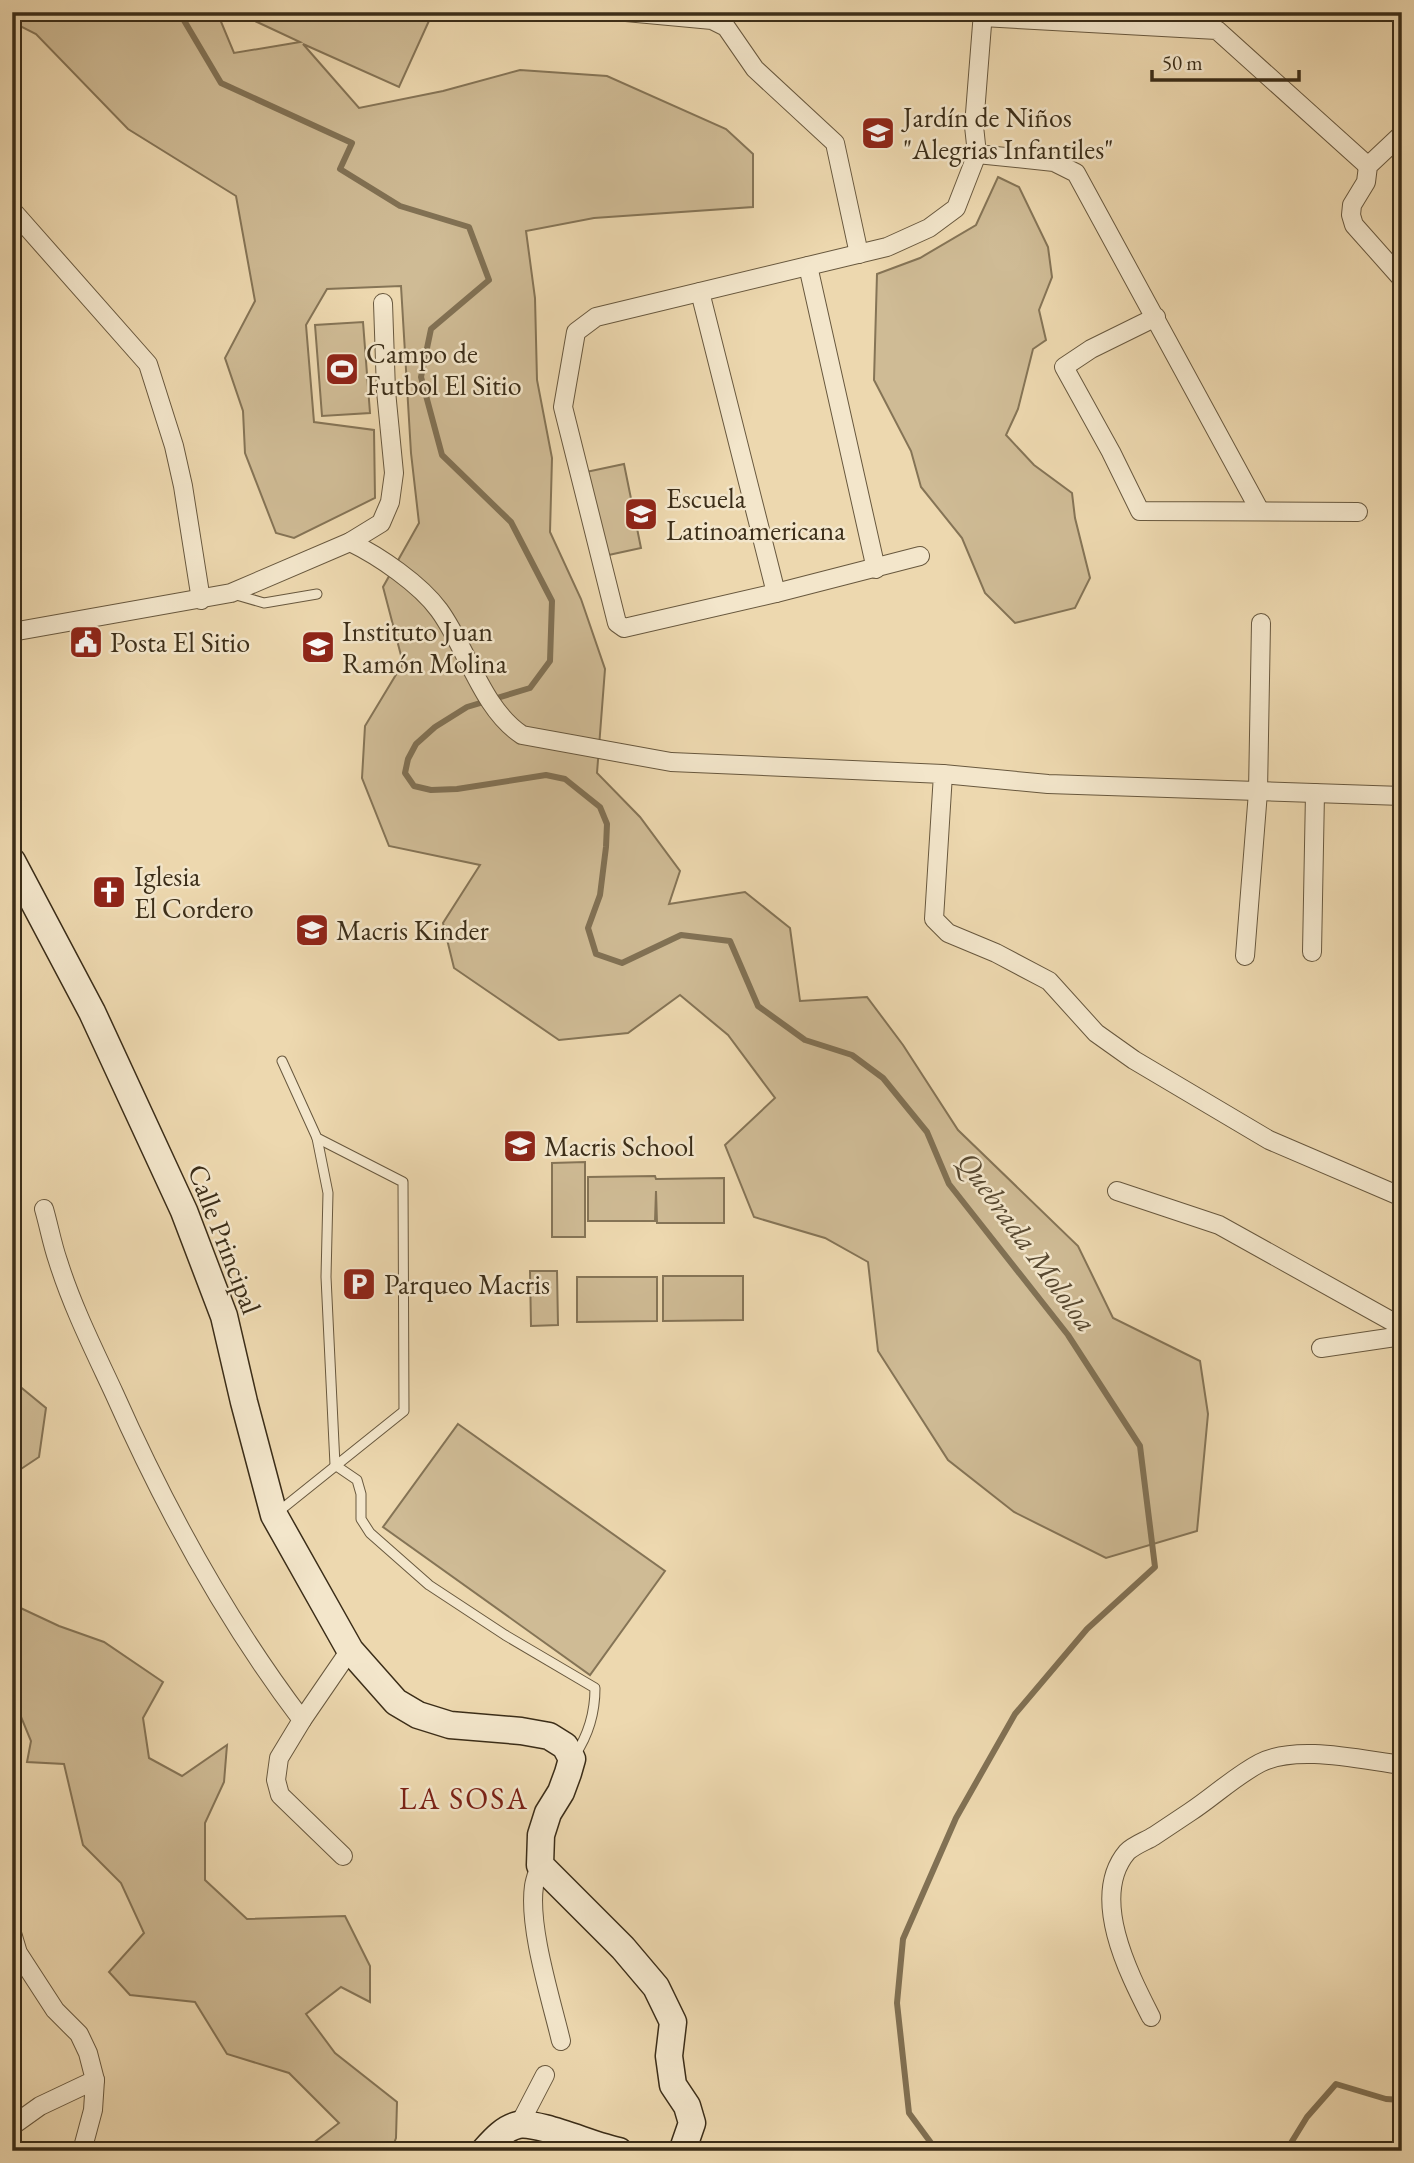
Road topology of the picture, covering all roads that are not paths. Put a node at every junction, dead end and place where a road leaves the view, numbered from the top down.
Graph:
1 (626, 12) edge
2 (983, 15) edge
3 (1402, 134) edge
4 (977, 154) junction
5 (1368, 166) junction
6 (12, 211) edge
7 (859, 254) junction
8 (808, 266) junction
9 (1402, 279) edge
10 (700, 292) junction
11 (383, 303) dead end
12 (1156, 317) junction
13 (1260, 512) junction
14 (1358, 512) dead end
15 (350, 542) junction
16 (920, 556) dead end
17 (876, 569) junction
18 (231, 593) junction
19 (776, 593) junction
20 (317, 594) dead end
21 (201, 600) junction
22 (1261, 622) dead end
23 (12, 632) edge
24 (943, 774) junction
25 (1258, 792) junction
26 (1315, 793) junction
27 (1402, 796) edge
28 (12, 861) edge
29 (1312, 952) dead end
30 (1245, 956) dead end
31 (282, 1061) dead end
32 (317, 1138) junction
33 (1117, 1191) dead end
34 (1402, 1197) edge
35 (44, 1209) dead end
36 (1402, 1327) edge
37 (1402, 1336) edge
38 (1321, 1348) dead end
39 (335, 1465) junction
40 (274, 1515) junction
41 (1402, 1628) edge
42 (1402, 1641) edge
43 (350, 1650) junction
44 (302, 1720) junction
45 (572, 1759) junction
46 (1402, 1765) edge
47 (343, 1856) dead end
48 (540, 1865) junction
49 (12, 1933) edge
50 (1151, 2017) dead end
51 (561, 2041) dead end
52 (545, 2075) dead end
53 (95, 2080) junction
54 (519, 2125) junction
55 (12, 2126) edge
56 (615, 2150) edge
57 (682, 2150) edge
58 (82, 2151) edge
59 (484, 2151) edge

1 - 7 street
2 - 4 street
2 - 5 street
3 - 5 street
4 - 7 street
4 - 12 street
5 - 9 street
6 - 21 street
7 - 8 street
8 - 10 street
8 - 17 street
10 - 19 street
10 - 19 street
11 - 15 street
12 - 13 street
12 - 13 street
13 - 14 street
15 - 18 street
15 - 24 street
16 - 17 street
17 - 19 street
18 - 20 lane
18 - 21 street
21 - 23 street
22 - 25 street
24 - 25 street
24 - 34 street
25 - 26 street
25 - 30 street
26 - 27 street
26 - 29 street
28 - 40 street, Calle Principal
31 - 32 lane
32 - 39 lane
32 - 39 lane
33 - 36 street
35 - 44 street
37 - 38 street
39 - 40 lane
39 - 45 lane
40 - 43 street, Calle Principal
41 - 42 street
43 - 44 street
43 - 45 street, Calle Principal
44 - 47 street
45 - 48 street
46 - 50 street
48 - 51 street
48 - 57 street
49 - 53 street
52 - 54 street
53 - 55 street
53 - 58 street
54 - 56 street
54 - 59 street

